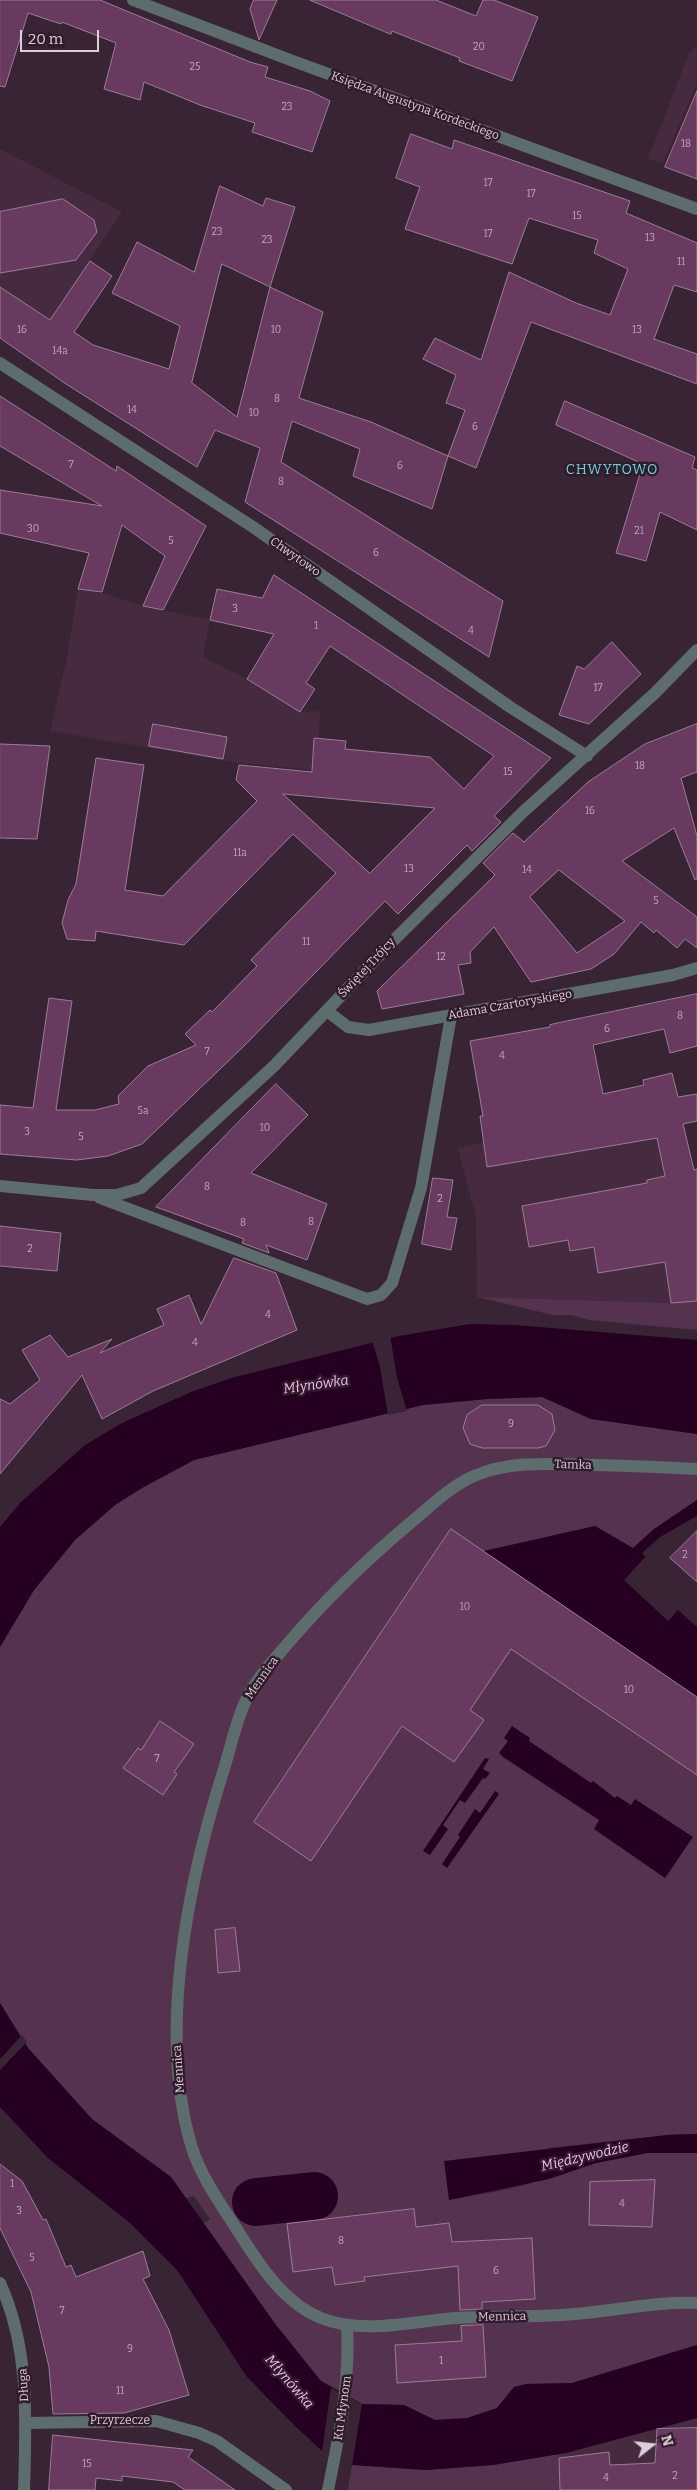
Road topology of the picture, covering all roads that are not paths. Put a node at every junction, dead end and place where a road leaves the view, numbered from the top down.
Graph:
1 (133, 0) edge
2 (697, 209) edge
3 (0, 363) edge
4 (697, 650) edge
5 (587, 756) junction
6 (697, 968) edge
7 (327, 1010) junction
8 (451, 1016) junction
9 (0, 1186) edge
10 (93, 1195) junction
11 (697, 1469) edge
12 (453, 1487) joint
13 (0, 2283) edge
14 (697, 2303) edge
15 (6, 2313) edge
16 (347, 2324) junction
17 (26, 2423) junction
18 (24, 2490) edge
19 (286, 2490) edge
20 (328, 2490) edge

1 - 2 street, Księdza Augustyna Kordeckiego
3 - 5 street, Chwytowo
4 - 5 street, Świętej Trójcy
5 - 7 street, Świętej Trójcy
6 - 8 street, Adama Czartoryskiego
7 - 8 street, Adama Czartoryskiego
7 - 10 street, Świętej Trójcy
8 - 10 street
9 - 10 street, Świętej Trójcy
11 - 12 street, Tamka
12 - 16 street, Mennica
13 - 15 street, Długa
14 - 16 street, Mennica
15 - 17 street, Długa
16 - 20 street, Ku Młynom
17 - 18 street, Długa
17 - 19 street, Przyrzecze

